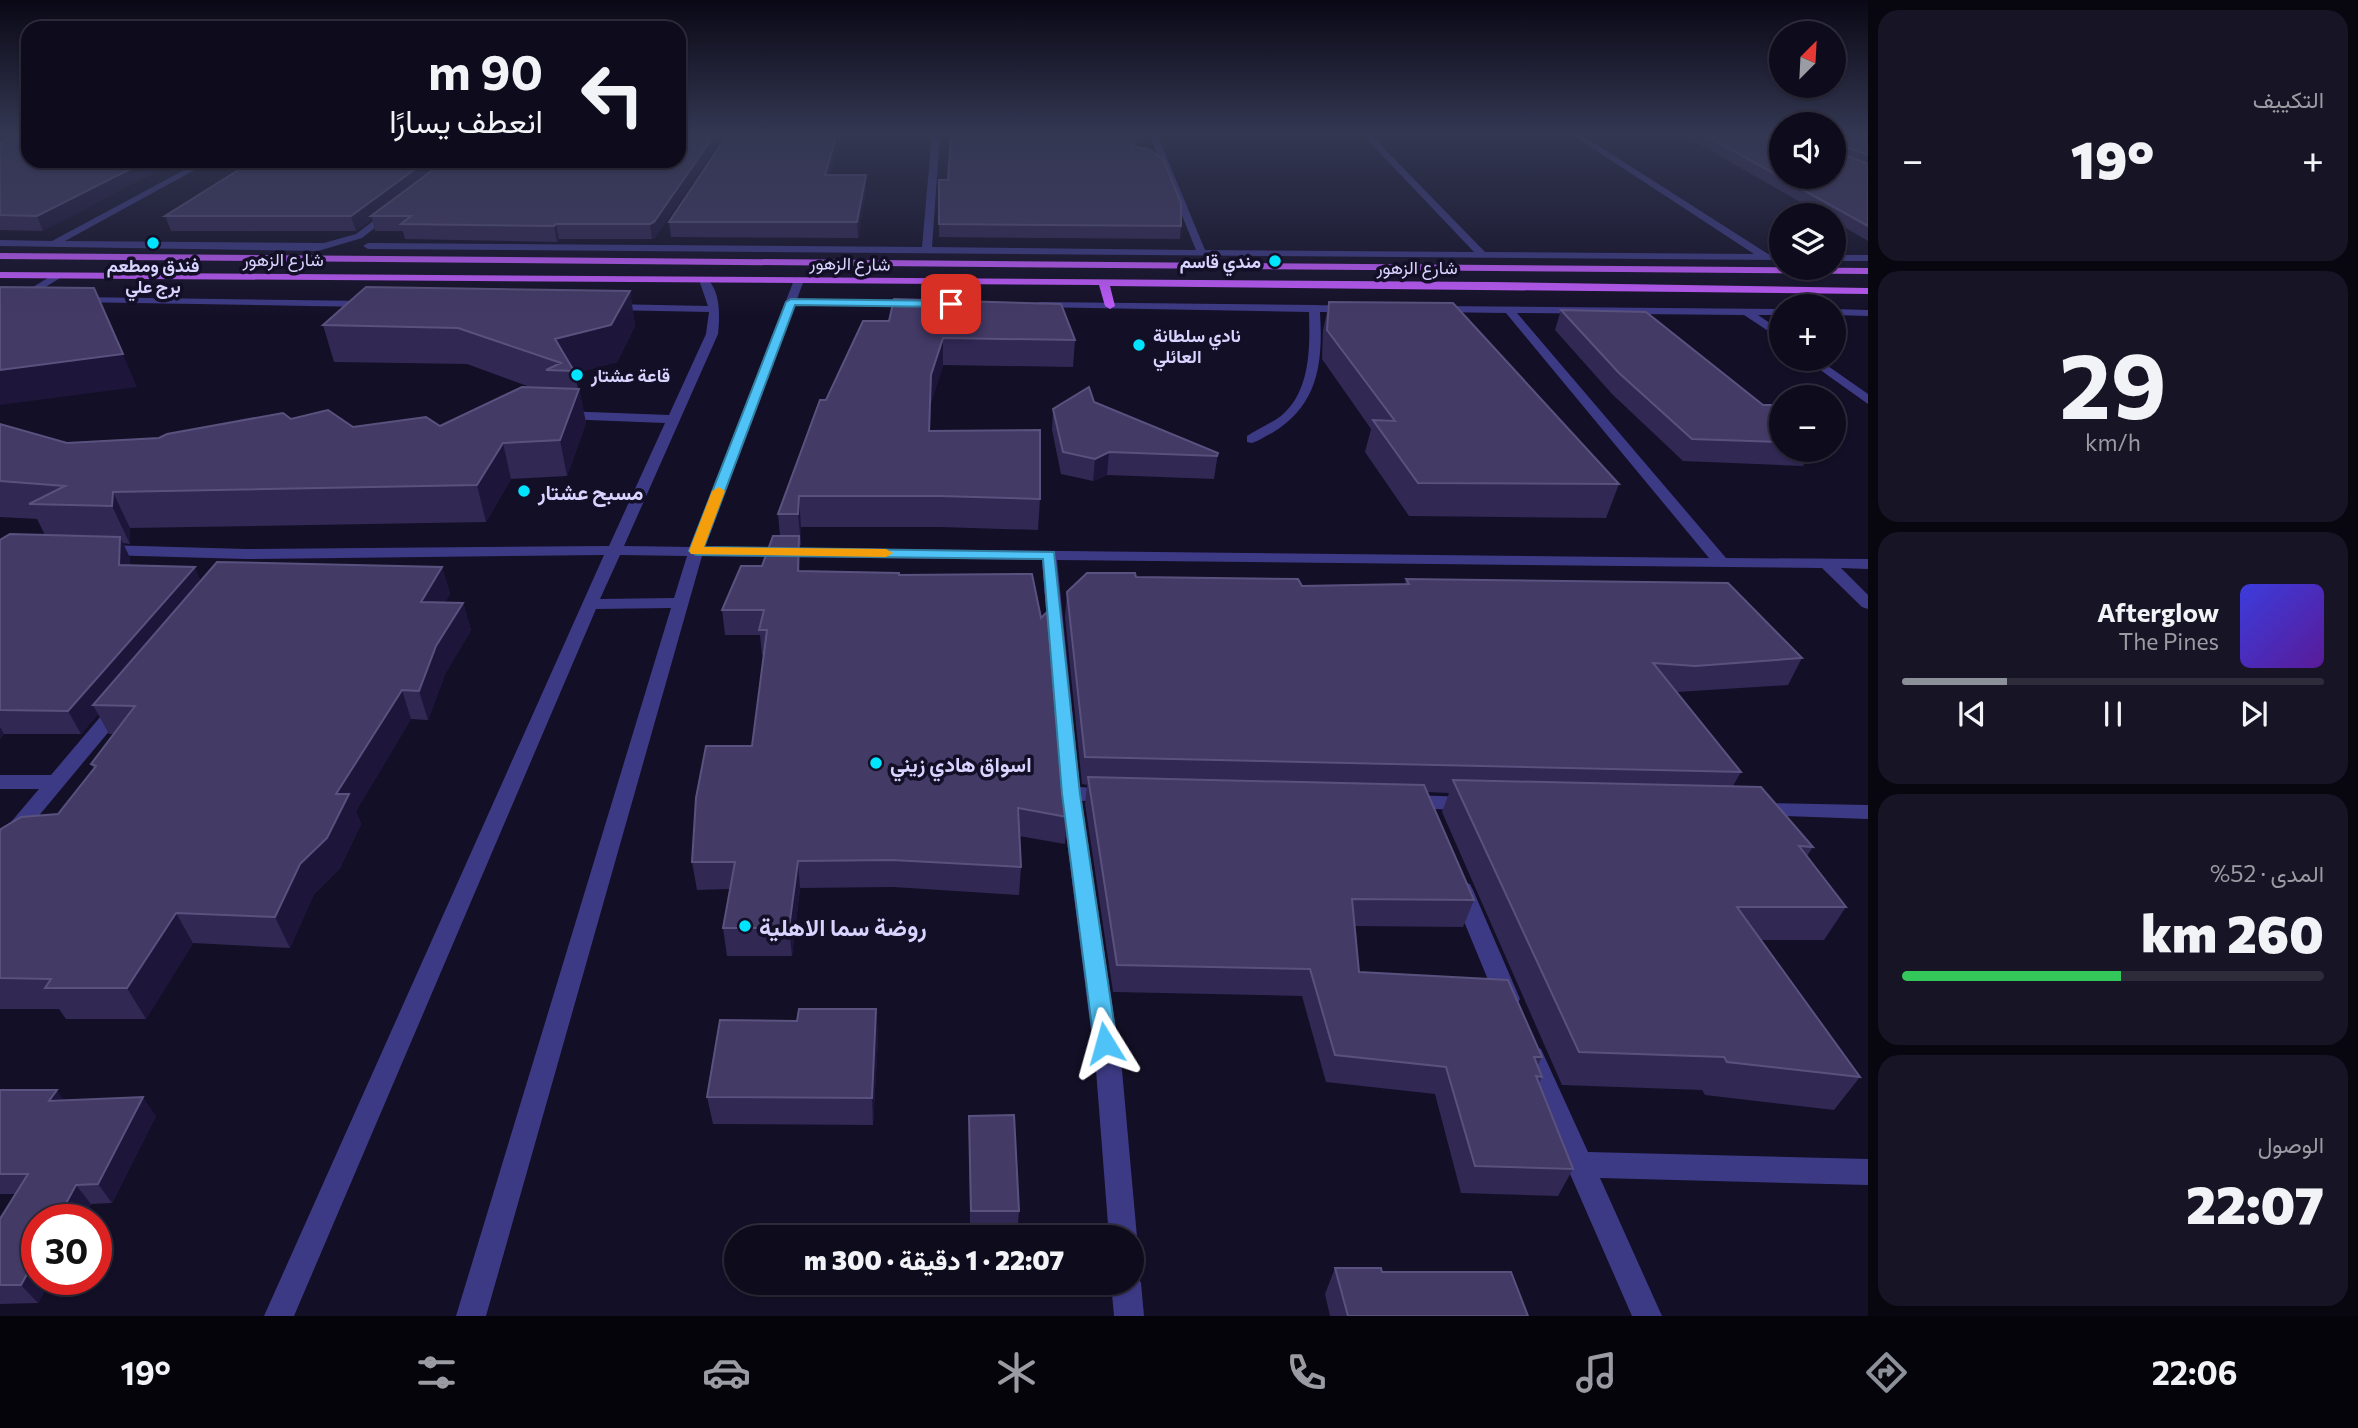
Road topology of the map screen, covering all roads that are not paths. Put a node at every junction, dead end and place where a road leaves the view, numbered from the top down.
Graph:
1 (142, 195) edge
2 (931, 195) edge
3 (1178, 195) edge
4 (1425, 195) edge
5 (1670, 195) edge
6 (403, 203) edge
7 (359, 236) junction
8 (665, 237) dead end
9 (0, 243) edge
10 (53, 243) junction
11 (327, 246) junction
12 (368, 246) junction
13 (657, 248) junction
14 (927, 250) junction
15 (1098, 252) junction
16 (1202, 253) junction
17 (1483, 255) junction
18 (0, 256) edge
19 (1766, 257) joint
20 (274, 258) junction
21 (1846, 258) edge
22 (1868, 258) edge
23 (410, 259) junction
24 (1103, 265) junction
25 (1516, 268) junction
26 (1622, 269) junction
27 (1868, 271) edge
28 (0, 275) edge
29 (60, 275) junction
30 (704, 280) junction
31 (799, 280) junction
32 (1104, 283) junction
33 (1536, 285) junction
34 (1649, 287) junction
35 (1868, 291) edge
36 (0, 299) edge
37 (21, 299) junction
38 (49, 300) edge
39 (63, 300) edge
40 (791, 302) junction
41 (382, 304) edge
42 (930, 304) edge
43 (1027, 305) edge
44 (1110, 306) junction
45 (604, 307) edge
46 (1314, 308) junction
47 (715, 309) junction
48 (1370, 309) edge
49 (1426, 309) edge
50 (1509, 310) junction
51 (0, 312) edge
52 (1747, 312) junction
53 (1769, 312) edge
54 (1846, 312) edge
55 (1868, 313) edge
56 (1769, 328) edge
57 (1828, 371) edge
58 (1868, 400) edge
59 (549, 415) edge
60 (673, 419) junction
61 (1251, 439) dead end
62 (82, 550) edge
63 (614, 550) junction
64 (696, 551) junction
65 (246, 554) junction
66 (1049, 555) junction
67 (1722, 562) junction
68 (1827, 564) junction
69 (1868, 564) edge
70 (229, 575) edge
71 (681, 603) junction
72 (590, 604) junction
73 (1868, 604) edge
74 (134, 688) edge
75 (0, 782) edge
76 (57, 782) junction
77 (1071, 794) junction
78 (1126, 795) edge
79 (1384, 802) edge
80 (1425, 803) junction
81 (1494, 804) edge
82 (1744, 810) edge
83 (1868, 812) edge
84 (1436, 828) edge
85 (0, 849) edge
86 (1452, 866) edge
87 (1580, 1165) junction
88 (1868, 1172) edge
89 (1122, 1225) edge
90 (1127, 1295) edge
91 (279, 1316) edge
92 (471, 1316) edge
93 (1129, 1316) edge
94 (1647, 1316) edge

1 - 10 street
2 - 14 street
3 - 16 street
4 - 17 street
5 - 19 street
6 - 7 street
7 - 11 street
7 - 12 street
8 - 13 street
9 - 10 street
10 - 11 street
11 - 20 street
12 - 13 street
12 - 23 street
13 - 14 street
14 - 15 street
15 - 16 street
15 - 24 main road
16 - 17 street
17 - 19 street
18 - 20 main road, شارع الزهور
20 - 23 main road, شارع الزهور
21 - 22 street
23 - 24 main road, شارع الزهور
24 - 25 main road, شارع الزهور
25 - 26 main road, شارع الزهور
25 - 33 main road
26 - 27 main road, شارع الزهور
26 - 34 main road
28 - 29 main road, شارع الزهور
29 - 30 main road, شارع الزهور
29 - 37 street
30 - 31 main road, شارع الزهور
30 - 47 street
31 - 32 main road, شارع الزهور
31 - 40 street
32 - 33 main road, شارع الزهور
32 - 44 main road
33 - 34 main road, شارع الزهور
34 - 35 main road, شارع الزهور
36 - 37 street
37 - 38 street
37 - 51 street
39 - 41 street
40 - 42 street
40 - 64 street
43 - 44 street
44 - 46 street
45 - 47 street
46 - 48 street
46 - 61 street
47 - 60 street
49 - 50 street
50 - 52 street
50 - 67 street
52 - 53 street
52 - 56 street
54 - 55 street
57 - 58 street
59 - 60 street
60 - 63 street
62 - 65 street
63 - 64 street
63 - 65 street
63 - 72 street
64 - 66 street
64 - 71 street
65 - 70 street
66 - 67 street
66 - 77 street
67 - 68 street
68 - 69 street
68 - 73 street
71 - 72 street
71 - 92 street
72 - 91 street
74 - 76 street
75 - 76 street
76 - 85 street
77 - 78 street
77 - 89 street
79 - 80 street
80 - 81 street
80 - 84 street
82 - 83 street
86 - 87 street
87 - 88 street
87 - 94 street
90 - 93 street

